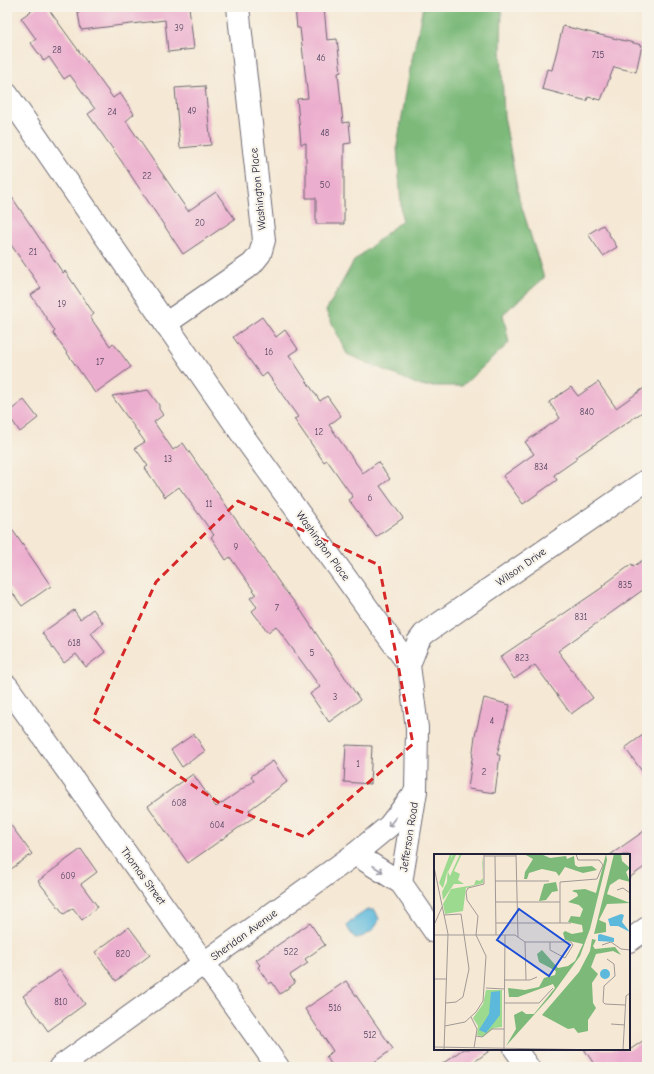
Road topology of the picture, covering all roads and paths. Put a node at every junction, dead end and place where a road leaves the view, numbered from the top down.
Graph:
1 (238, 7) edge
2 (7, 94) edge
3 (165, 324) junction
4 (647, 480) edge
5 (409, 665) junction
6 (7, 686) edge
7 (416, 791) junction
8 (355, 854) junction
9 (402, 883) junction
10 (647, 928) edge
11 (434, 931) edge
12 (630, 940) edge
13 (205, 963) junction
14 (517, 1050) edge
15 (60, 1067) edge
16 (278, 1067) edge
17 (528, 1067) edge

1 - 3 street, Washington Place
2 - 3 street, Washington Place
3 - 5 street, Washington Place
4 - 5 street, Wilson Drive
5 - 7 street, Washington Place
6 - 13 street, Thomas Street
7 -> 8 street, Sheridan Avenue
7 - 9 street, Jefferson Road
8 -> 9 street, Jefferson Road
8 - 13 street, Sheridan Avenue
9 - 11 street, Jefferson Road
10 - 12 street
13 - 15 street, Sheridan Avenue
13 - 16 street, Thomas Street
14 - 17 street

